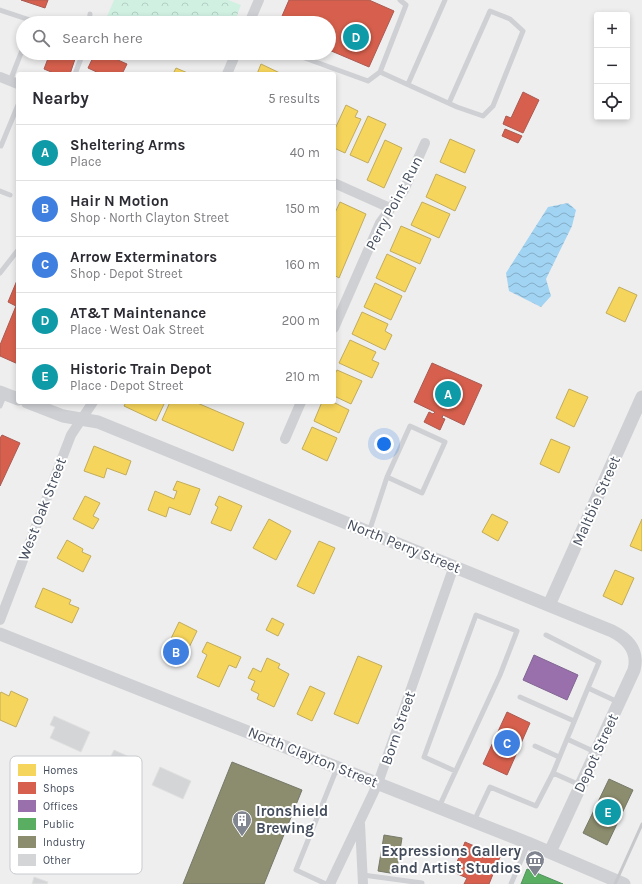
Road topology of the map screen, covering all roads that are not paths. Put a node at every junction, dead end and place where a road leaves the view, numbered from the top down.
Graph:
1 (259, 0) edge
2 (400, 0) edge
3 (445, 0) edge
4 (0, 10) edge
5 (18, 16) edge
6 (252, 16) edge
7 (20, 60) edge
8 (80, 60) edge
9 (233, 60) edge
10 (310, 60) edge
11 (17, 72) edge
12 (76, 72) edge
13 (228, 72) edge
14 (380, 72) junction
15 (0, 76) edge
16 (14, 82) edge
17 (408, 84) junction
18 (449, 103) junction
19 (16, 110) edge
20 (425, 143) dead end
21 (1, 146) edge
22 (336, 184) edge
23 (0, 191) edge
24 (10, 195) dead end
25 (390, 208) junction
26 (16, 253) edge
27 (0, 274) edge
28 (336, 323) edge
29 (2, 397) edge
30 (642, 397) edge
31 (16, 399) edge
32 (32, 404) edge
33 (92, 404) edge
34 (300, 404) edge
35 (82, 420) junction
36 (285, 439) dead end
37 (387, 477) junction
38 (369, 533) junction
39 (454, 566) junction
40 (549, 605) junction
41 (0, 620) edge
42 (0, 634) edge
43 (546, 635) dead end
44 (636, 652) joint
45 (588, 688) junction
46 (520, 697) dead end
47 (619, 702) junction
48 (574, 721) junction
49 (567, 739) junction
50 (535, 746) dead end
51 (596, 752) junction
52 (559, 757) junction
53 (338, 767) junction
54 (455, 772) junction
55 (553, 773) junction
56 (378, 783) junction
57 (581, 785) junction
58 (439, 808) junction
59 (359, 822) junction
60 (474, 822) junction
61 (528, 843) junction
62 (550, 852) junction
63 (363, 880) edge
64 (422, 883) edge
65 (326, 884) edge
66 (330, 884) edge
67 (511, 884) edge
68 (624, 884) edge

1 - 6 street
2 - 14 lane
3 - 17 lane
4 - 5 lane
7 - 11 lane
8 - 12 lane
9 - 13 street
10 - 14 lane
14 - 17 lane
15 - 16 street
17 - 18 lane
18 - 18 lane
19 - 21 lane
20 - 25 street, Perry Point Run
22 - 25 street
23 - 24 lane
25 - 28 street, Perry Point Run
26 - 27 lane
29 - 31 street
30 - 40 street, Maltbie Street
32 - 35 street
33 - 35 street, West Oak Street
34 - 36 street
35 - 38 street, North Perry Street
35 - 41 street, West Oak Street
37 - 37 lane
37 - 38 lane
38 - 39 street, North Perry Street
39 - 40 street, North Perry Street
39 - 56 street, Born Street
40 - 44 street, North Perry Street
42 - 53 street, North Clayton Street
43 - 45 lane
44 - 47 street, Depot Street
45 - 47 lane
45 - 48 lane
46 - 48 lane
47 - 51 street, Depot Street
48 - 49 lane
49 - 51 lane
49 - 52 lane
50 - 52 lane
51 - 57 street, Depot Street
52 - 55 lane
53 - 56 street, North Clayton Street
53 - 65 lane
54 - 54 lane
54 - 58 lane
55 - 57 lane
55 - 60 lane
56 - 58 street, North Clayton Street
56 - 59 street, Born Street
57 - 62 street, Depot Street
58 - 60 street, North Clayton Street
59 - 63 street
59 - 66 street, Born Street
60 - 61 street, North Clayton Street
61 - 62 street, North Clayton Street
61 - 67 lane
62 - 68 street, North Clayton Street
63 - 64 lane

